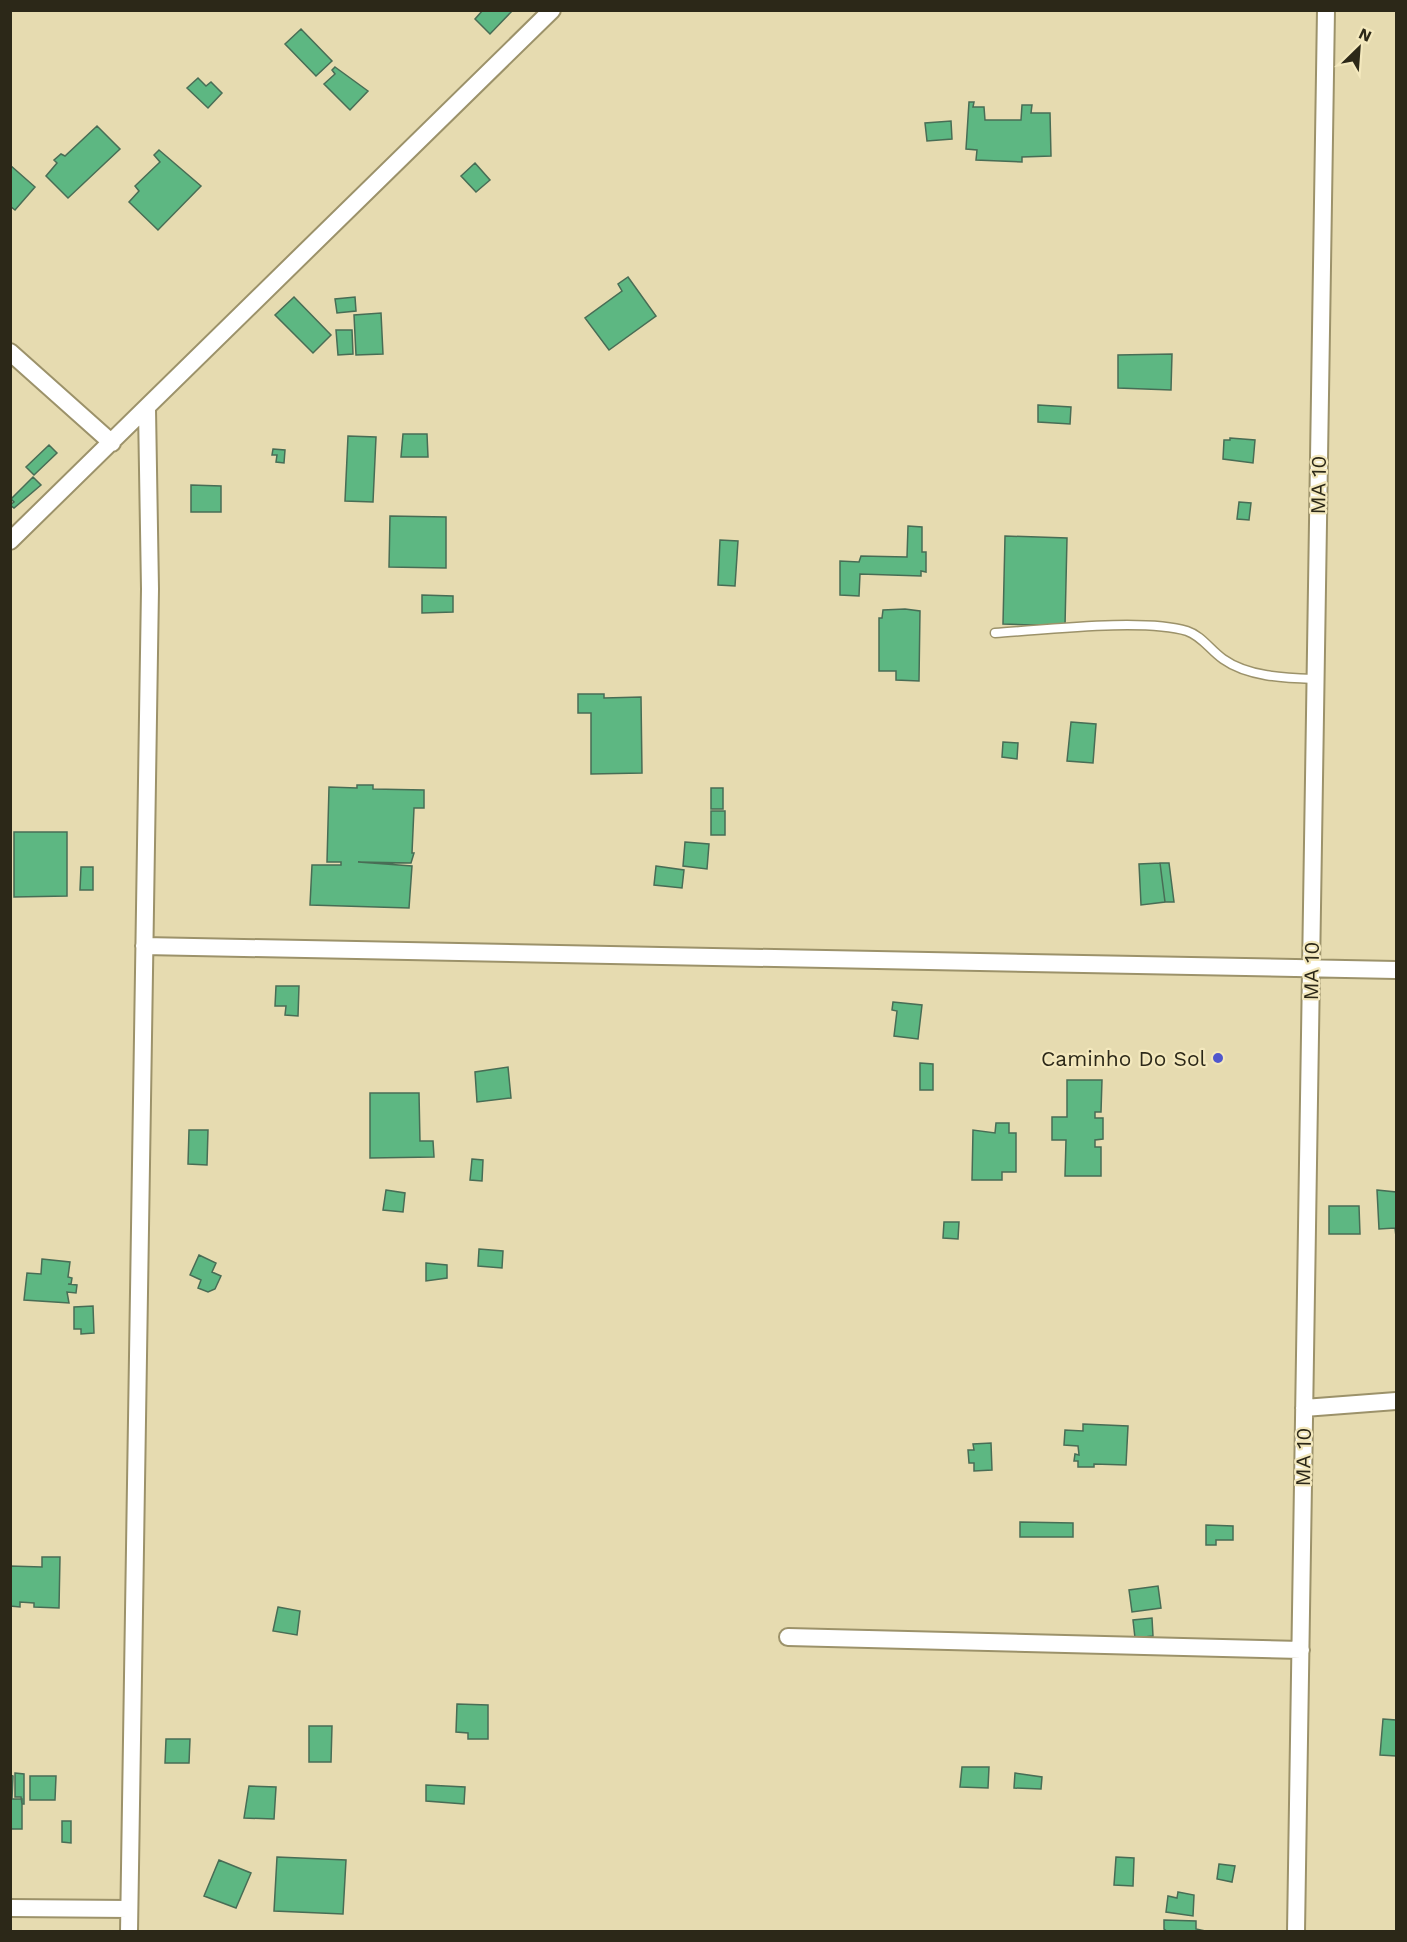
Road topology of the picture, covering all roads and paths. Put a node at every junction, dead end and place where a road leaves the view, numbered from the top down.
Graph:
1 (552, 10) edge
2 (1326, 10) edge
3 (10, 352) edge
4 (147, 409) junction
5 (112, 443) junction
6 (10, 541) edge
7 (995, 633) dead end
8 (1315, 679) junction
9 (144, 946) junction
10 (1311, 969) junction
11 (1396, 970) edge
12 (1396, 1401) edge
13 (1304, 1407) junction
14 (788, 1637) dead end
15 (1301, 1650) junction
16 (10, 1908) edge
17 (129, 1910) junction
18 (129, 1932) edge
19 (1296, 1932) edge

1 - 4 street
2 - 8 street, MA 10
3 - 5 street
4 - 5 street
4 - 9 street
5 - 6 street
7 - 8 lane
8 - 10 street, MA 10
9 - 10 street
9 - 17 street
10 - 11 street
10 - 13 street, MA 10
12 - 13 street
13 - 15 street, MA 10
14 - 15 street
15 - 19 street, MA 10
16 - 17 street
17 - 18 street

